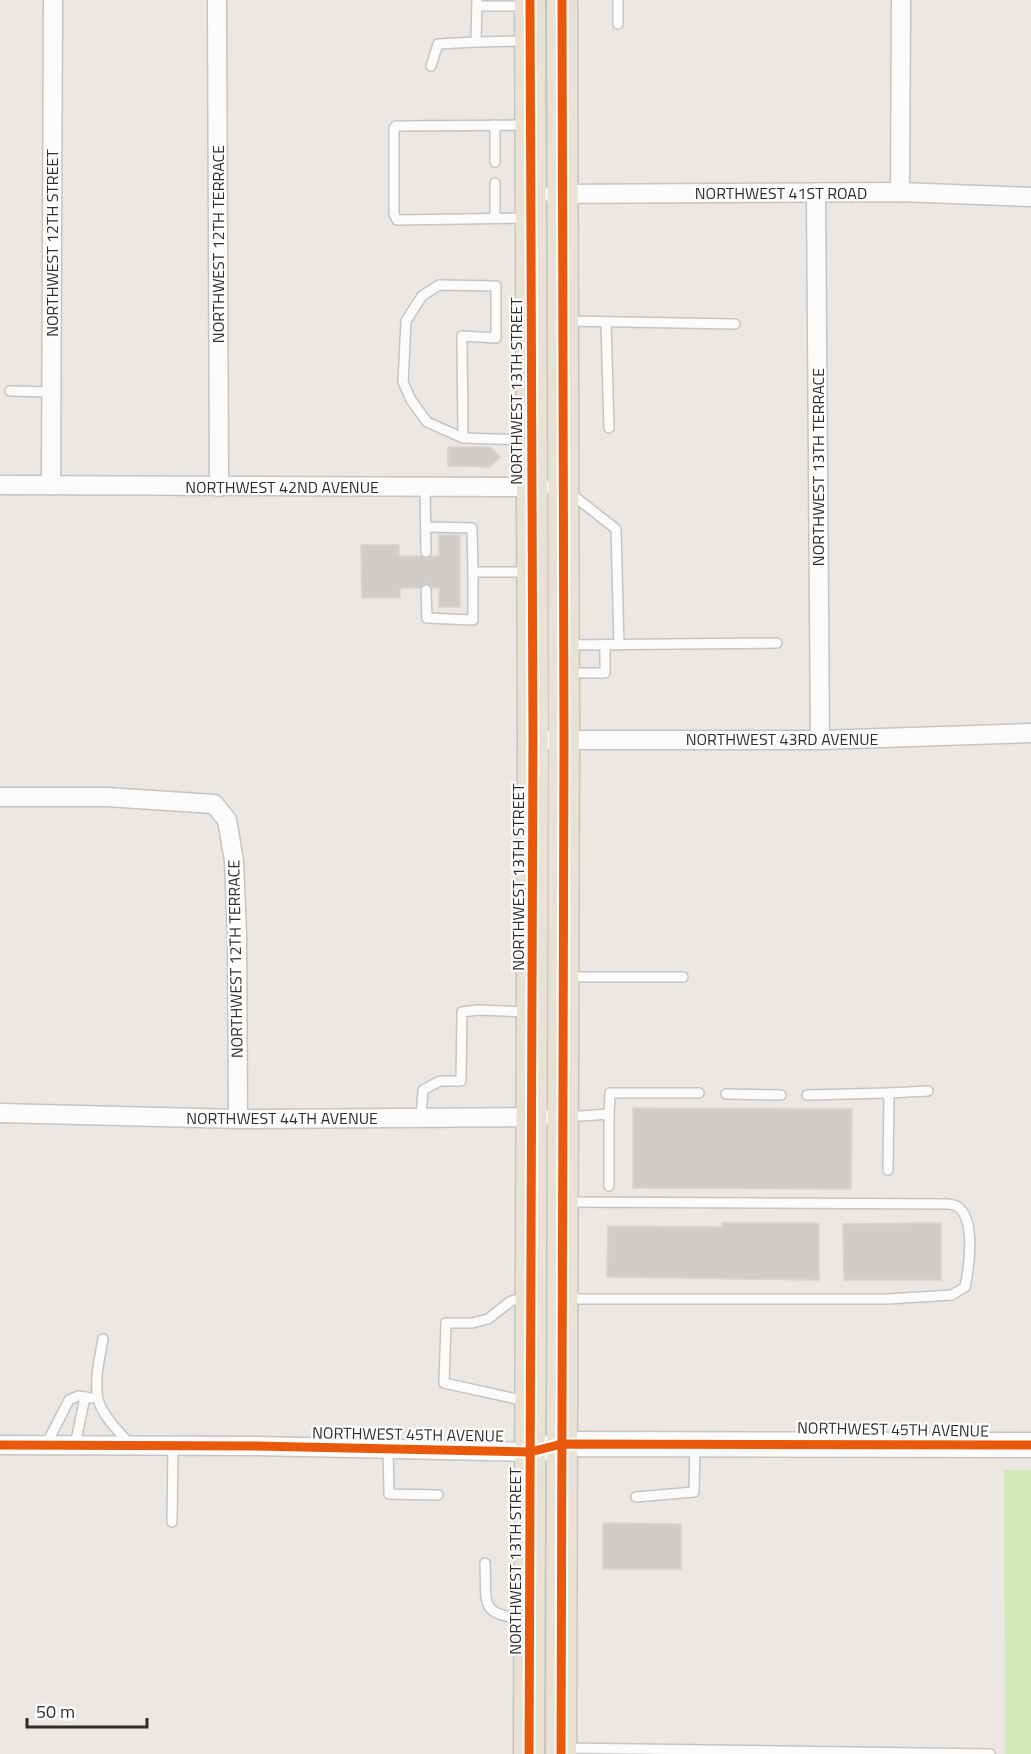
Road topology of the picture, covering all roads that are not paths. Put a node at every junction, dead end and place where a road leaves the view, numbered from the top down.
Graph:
1 (53, 0) edge
2 (217, 0) edge
3 (562, 0) edge
4 (618, 0) edge
5 (901, 0) edge
6 (477, 3) edge
7 (530, 3) edge
8 (618, 24) dead end
9 (530, 41) junction
10 (476, 42) junction
11 (431, 66) dead end
12 (495, 125) junction
13 (530, 125) junction
14 (495, 162) dead end
15 (495, 183) dead end
16 (900, 192) junction
17 (816, 193) junction
18 (562, 194) junction
19 (1031, 197) edge
20 (530, 206) junction
21 (495, 218) junction
22 (562, 321) junction
23 (606, 322) junction
24 (735, 324) dead end
25 (10, 391) dead end
26 (52, 392) junction
27 (609, 428) dead end
28 (463, 438) junction
29 (531, 440) junction
30 (0, 485) edge
31 (51, 485) junction
32 (219, 487) junction
33 (425, 487) junction
34 (531, 487) junction
35 (563, 488) junction
36 (426, 527) junction
37 (426, 552) dead end
38 (473, 572) junction
39 (532, 572) junction
40 (426, 590) dead end
41 (777, 643) dead end
42 (605, 645) junction
43 (619, 645) junction
44 (564, 659) junction
45 (1031, 733) edge
46 (533, 740) junction
47 (564, 740) junction
48 (820, 740) junction
49 (0, 797) edge
50 (563, 976) junction
51 (682, 977) dead end
52 (532, 1012) junction
53 (928, 1091) dead end
54 (699, 1093) dead end
55 (726, 1094) dead end
56 (889, 1094) junction
57 (781, 1095) dead end
58 (807, 1095) dead end
59 (0, 1113) edge
60 (609, 1114) junction
61 (563, 1117) junction
62 (421, 1118) junction
63 (532, 1118) junction
64 (238, 1119) junction
65 (888, 1170) dead end
66 (609, 1186) dead end
67 (563, 1202) junction
68 (531, 1295) junction
69 (563, 1299) junction
70 (103, 1339) dead end
71 (85, 1397) junction
72 (98, 1399) junction
73 (531, 1402) junction
74 (562, 1444) junction
75 (695, 1444) junction
76 (0, 1445) edge
77 (46, 1445) junction
78 (75, 1445) junction
79 (130, 1445) junction
80 (173, 1445) junction
81 (1031, 1445) edge
82 (388, 1449) junction
83 (530, 1452) junction
84 (438, 1495) dead end
85 (636, 1497) dead end
86 (172, 1522) dead end
87 (484, 1563) dead end
88 (530, 1619) junction
89 (545, 1748) edge
90 (990, 1754) edge

1 - 26 street, NORTHWEST 12TH STREET
2 - 32 street, NORTHWEST 12TH TERRACE
3 - 18 main road
4 - 8 lane
5 - 16 street
6 - 7 lane
6 - 10 lane
7 - 9 main road, NORTHWEST 13TH STREET
9 - 10 lane
9 - 13 main road, NORTHWEST 13TH STREET
10 - 11 lane
12 - 13 lane
12 - 14 lane
12 - 21 lane
13 - 20 main road, NORTHWEST 13TH STREET
15 - 21 lane
16 - 17 street, NORTHWEST 41ST ROAD
16 - 19 street, NORTHWEST 41ST ROAD
17 - 18 street, NORTHWEST 41ST ROAD
17 - 48 street, NORTHWEST 13TH TERRACE
18 - 20 street, NORTHWEST 41ST ROAD
18 - 22 main road
20 - 21 lane
20 - 29 main road, NORTHWEST 13TH STREET
22 - 23 lane
22 - 35 main road
23 - 24 lane
23 - 27 lane
25 - 26 lane
26 - 31 street, NORTHWEST 12TH STREET
28 - 28 lane
28 - 29 lane
29 - 34 main road, NORTHWEST 13TH STREET
30 - 31 street, NORTHWEST 42ND AVENUE
31 - 32 street, NORTHWEST 42ND AVENUE
32 - 33 street, NORTHWEST 42ND AVENUE
33 - 34 street, NORTHWEST 42ND AVENUE
33 - 36 lane
34 - 35 street, NORTHWEST 42ND AVENUE
34 - 39 main road, NORTHWEST 13TH STREET
35 - 43 lane
35 - 44 main road
36 - 37 lane
36 - 38 lane
38 - 39 lane
38 - 40 lane
39 - 46 main road, NORTHWEST 13TH STREET
41 - 43 lane
42 - 43 lane
42 - 44 lane
42 - 44 lane
44 - 47 main road
45 - 48 street, NORTHWEST 43RD AVENUE
46 - 47 street, NORTHWEST 43RD AVENUE
46 - 52 main road, NORTHWEST 13TH STREET
47 - 48 street, NORTHWEST 43RD AVENUE
47 - 50 main road
49 - 64 street, NORTHWEST 12TH TERRACE
50 - 51 lane
50 - 61 main road
52 - 62 lane
52 - 63 main road, NORTHWEST 13TH STREET
53 - 56 lane
54 - 60 lane
55 - 57 lane
56 - 58 lane
56 - 65 lane
59 - 64 street, NORTHWEST 44TH AVENUE
60 - 61 lane
60 - 66 lane
61 - 63 street, NORTHWEST 44TH AVENUE
61 - 67 main road
62 - 63 street, NORTHWEST 44TH AVENUE
62 - 64 street, NORTHWEST 44TH AVENUE
63 - 68 main road, NORTHWEST 13TH STREET
67 - 69 main road
67 - 69 lane
68 - 73 main road, NORTHWEST 13TH STREET
68 - 73 lane
69 - 74 main road
70 - 72 lane
71 - 72 lane
71 - 77 lane
71 - 78 lane
72 - 79 lane
73 - 83 main road, NORTHWEST 13TH STREET
74 - 75 street, NORTHWEST 45TH AVENUE
74 - 83 street, NORTHWEST 45TH AVENUE
74 - 89 main road
75 - 81 street, NORTHWEST 45TH AVENUE
75 - 85 lane
76 - 77 street, NORTHWEST 45TH AVENUE
77 - 78 street, NORTHWEST 45TH AVENUE
78 - 79 street, NORTHWEST 45TH AVENUE
79 - 80 street, NORTHWEST 45TH AVENUE
80 - 82 street, NORTHWEST 45TH AVENUE
80 - 86 lane
82 - 83 street, NORTHWEST 45TH AVENUE
82 - 84 lane
83 - 88 main road, NORTHWEST 13TH STREET
87 - 88 lane
88 - 89 main road, NORTHWEST 13TH STREET
89 - 90 lane

